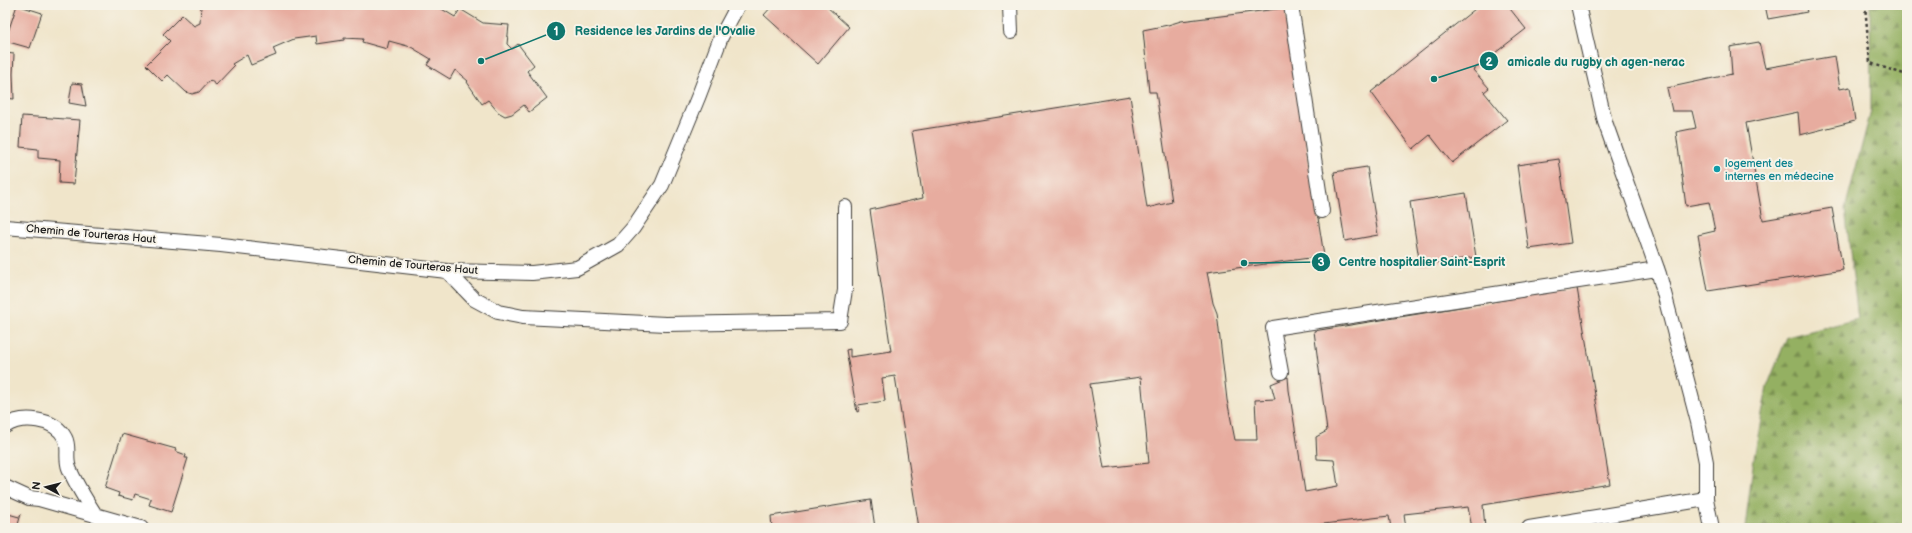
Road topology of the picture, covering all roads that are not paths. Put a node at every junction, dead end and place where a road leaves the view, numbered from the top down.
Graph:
1 (738, 5) edge
2 (1010, 5) edge
3 (1291, 5) edge
4 (1578, 5) edge
5 (1011, 32) dead end
6 (845, 207) dead end
7 (1322, 211) dead end
8 (5, 227) edge
9 (1657, 269) junction
10 (447, 270) junction
11 (1281, 372) dead end
12 (6, 423) edge
13 (5, 487) edge
14 (1706, 499) junction
15 (96, 516) junction
16 (141, 528) edge
17 (1529, 528) edge
18 (1712, 528) edge

1 - 10 lane, Chemin de Tourteras Haut
2 - 5 lane
3 - 7 lane
4 - 9 lane
6 - 10 lane
8 - 10 lane, Chemin de Tourteras Haut
9 - 11 lane
9 - 14 lane
12 - 15 lane
13 - 15 lane
14 - 17 lane
14 - 18 lane
15 - 16 lane

